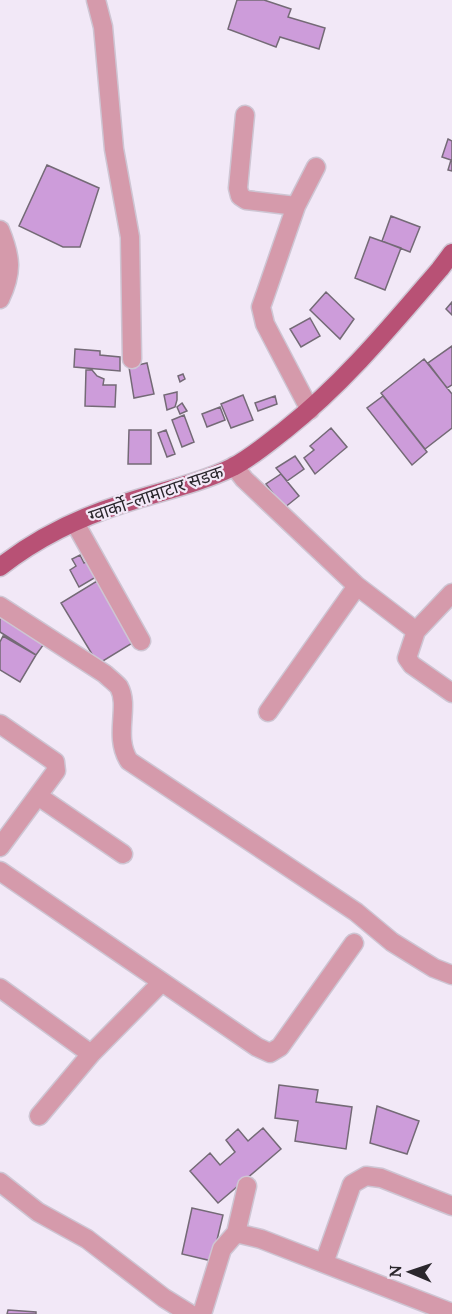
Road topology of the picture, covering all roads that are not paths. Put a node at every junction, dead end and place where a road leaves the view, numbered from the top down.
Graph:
1 (96, 0) edge
2 (245, 115) dead end
3 (316, 167) dead end
4 (296, 206) junction
5 (0, 230) edge
6 (452, 253) edge
7 (0, 299) edge
8 (132, 359) dead end
9 (310, 410) junction
10 (234, 466) junction
11 (75, 523) junction
12 (0, 567) edge
13 (357, 586) junction
14 (452, 593) edge
15 (0, 606) edge
16 (416, 631) junction
17 (141, 642) dead end
18 (452, 693) edge
19 (268, 712) dead end
20 (0, 724) edge
21 (38, 796) junction
22 (0, 847) edge
23 (123, 854) dead end
24 (1, 875) edge
25 (354, 944) dead end
26 (452, 975) edge
27 (162, 982) junction
28 (0, 988) edge
29 (91, 1054) junction
30 (39, 1116) dead end
31 (0, 1182) edge
32 (247, 1185) dead end
33 (452, 1206) edge
34 (236, 1233) junction
35 (324, 1263) junction
36 (452, 1313) edge
37 (190, 1314) edge
38 (202, 1314) edge

1 - 8 street
2 - 4 street
3 - 4 street
4 - 9 street
5 - 7 street
6 - 9 main road, ग्वार्को-लामाटार सडक
9 - 10 main road, ग्वार्को-लामाटार सडक
10 - 11 main road, ग्वार्को-लामाटार सडक
10 - 13 street
11 - 12 main road, ग्वार्को-लामाटार सडक
11 - 17 street
13 - 16 street
13 - 19 street
14 - 16 street
15 - 26 street
16 - 18 street
20 - 21 street
21 - 22 street
21 - 23 street
24 - 27 street
25 - 27 street
27 - 29 street
28 - 29 street
29 - 30 street
31 - 37 street
32 - 34 street
33 - 35 street
34 - 35 street
34 - 38 street
35 - 36 street

